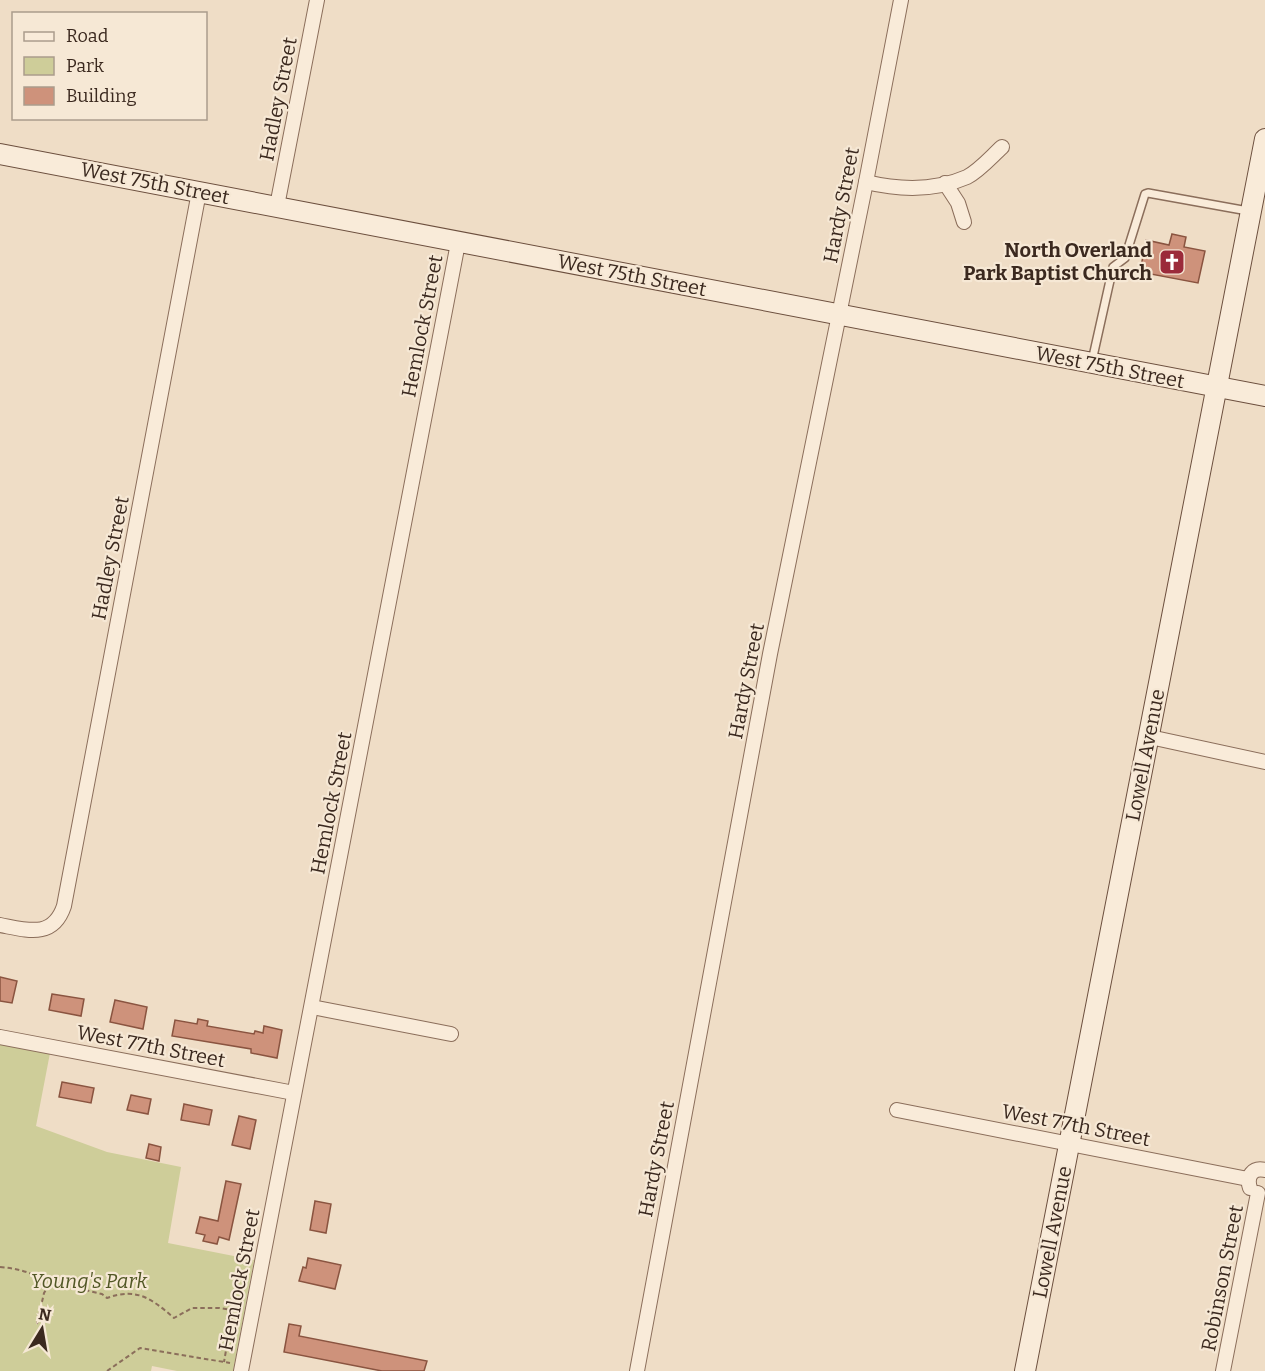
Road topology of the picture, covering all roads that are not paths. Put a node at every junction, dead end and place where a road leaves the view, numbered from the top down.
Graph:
1 (317, 0) edge
2 (901, 0) edge
3 (1265, 139) edge
4 (1002, 147) dead end
5 (0, 154) edge
6 (867, 182) junction
7 (945, 183) junction
8 (199, 192) junction
9 (277, 206) junction
10 (1251, 211) junction
11 (964, 222) dead end
12 (458, 243) junction
13 (840, 315) junction
14 (1092, 363) junction
15 (1217, 387) junction
16 (1265, 396) edge
17 (1150, 737) junction
18 (1265, 762) edge
19 (0, 925) edge
20 (312, 1007) junction
21 (451, 1034) dead end
22 (0, 1037) edge
23 (294, 1093) junction
24 (897, 1110) dead end
25 (1070, 1143) junction
26 (1264, 1165) edge
27 (1248, 1179) junction
28 (1262, 1193) edge
29 (241, 1371) edge
30 (637, 1371) edge
31 (1025, 1371) edge
32 (1223, 1371) edge

1 - 9 street, Hadley Street
2 - 6 street, Hardy Street
3 - 10 main road, Lowell Avenue
4 - 7 street
5 - 8 main road, West 75th Street
6 - 7 street
6 - 13 street, Hardy Street
7 - 11 street
8 - 9 main road, West 75th Street
8 - 19 street, Hadley Street
9 - 12 main road, West 75th Street
10 - 14 lane
10 - 15 main road, Lowell Avenue
12 - 13 main road, West 75th Street
12 - 20 street, Hemlock Street
13 - 14 main road, West 75th Street
13 - 30 street, Hardy Street
14 - 15 main road, West 75th Street
15 - 16 main road, West 75th Street
15 - 17 main road, Lowell Avenue
17 - 18 street
17 - 25 main road, Lowell Avenue
20 - 21 street
20 - 23 street, Hemlock Street
22 - 23 street, West 77th Street
23 - 29 street, Hemlock Street
24 - 25 street, West 77th Street
25 - 27 street, West 77th Street
25 - 31 main road, Lowell Avenue
26 - 27 street
27 - 28 street
28 - 32 street, Robinson Street

